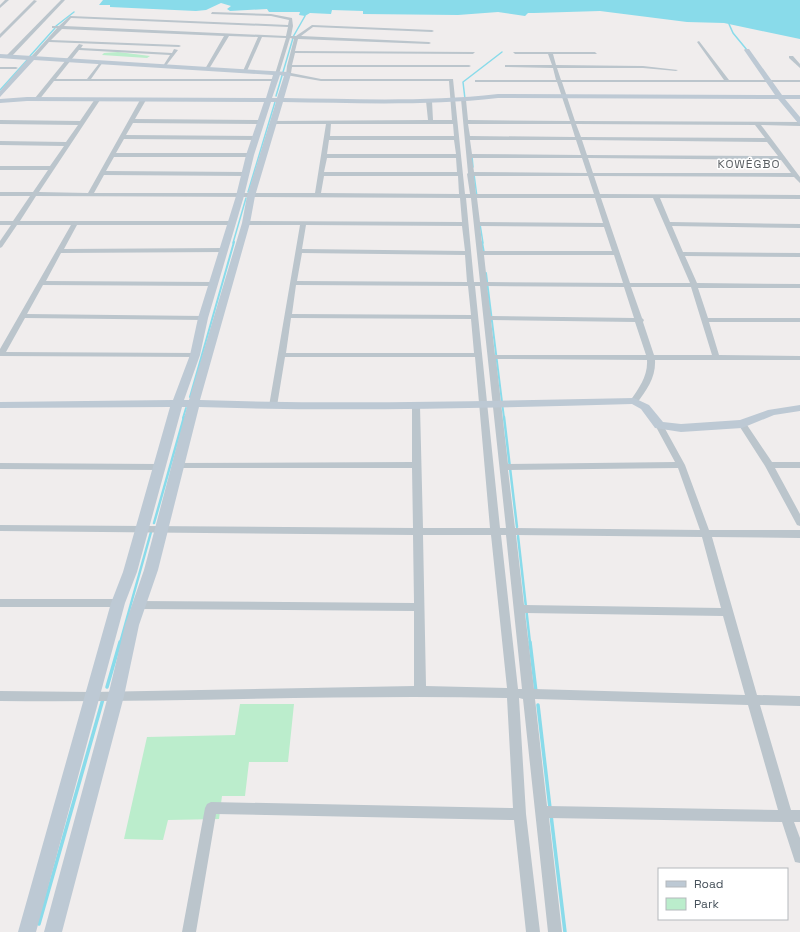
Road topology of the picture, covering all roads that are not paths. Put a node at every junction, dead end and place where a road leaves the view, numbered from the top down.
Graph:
1 (7, 0) edge
2 (63, 0) edge
3 (35, 1) edge
4 (219, 6) dead end
5 (0, 7) edge
6 (212, 13) junction
7 (64, 16) dead end
8 (204, 22) junction
9 (291, 26) junction
10 (56, 27) junction
11 (432, 31) dead end
12 (187, 34) junction
13 (193, 34) junction
14 (227, 35) junction
15 (260, 36) junction
16 (0, 37) edge
17 (288, 38) junction
18 (296, 38) junction
19 (48, 41) junction
20 (83, 42) junction
21 (699, 42) dead end
22 (428, 43) dead end
23 (179, 46) junction
24 (78, 49) junction
25 (747, 50) dead end
26 (293, 52) junction
27 (473, 53) dead end
28 (515, 53) dead end
29 (550, 53) junction
30 (595, 53) dead end
31 (174, 54) junction
32 (0, 56) edge
33 (9, 56) junction
34 (791, 57) dead end
35 (29, 58) junction
36 (69, 60) junction
37 (101, 62) junction
38 (165, 66) junction
39 (469, 66) dead end
40 (507, 66) dead end
41 (800, 66) edge
42 (554, 67) junction
43 (0, 68) edge
44 (16, 68) junction
45 (209, 69) junction
46 (676, 70) dead end
47 (245, 71) junction
48 (282, 74) junction
49 (53, 80) junction
50 (88, 80) junction
51 (205, 80) junction
52 (2, 81) edge
53 (477, 81) dead end
54 (559, 81) junction
55 (728, 81) junction
56 (767, 81) junction
57 (800, 81) edge
58 (0, 87) edge
59 (0, 96) edge
60 (564, 97) junction
61 (779, 97) junction
62 (800, 97) edge
63 (27, 99) junction
64 (36, 99) junction
65 (97, 100) junction
66 (143, 100) junction
67 (453, 100) junction
68 (463, 100) junction
69 (0, 101) edge
70 (274, 101) junction
71 (429, 101) junction
72 (783, 105) junction
73 (800, 105) edge
74 (131, 121) junction
75 (0, 122) edge
76 (261, 122) junction
77 (275, 122) junction
78 (329, 122) junction
79 (431, 122) junction
80 (454, 122) junction
81 (465, 122) junction
82 (82, 123) junction
83 (573, 123) junction
84 (756, 123) junction
85 (800, 123) edge
86 (122, 136) junction
87 (256, 138) junction
88 (327, 138) junction
89 (456, 138) junction
90 (467, 138) junction
91 (579, 139) junction
92 (769, 140) junction
93 (0, 143) edge
94 (68, 144) junction
95 (112, 155) junction
96 (250, 155) junction
97 (323, 156) junction
98 (458, 156) junction
99 (469, 156) junction
100 (585, 157) junction
101 (782, 158) junction
102 (0, 168) edge
103 (52, 168) junction
104 (102, 173) junction
105 (245, 174) junction
106 (321, 174) junction
107 (459, 174) junction
108 (470, 174) junction
109 (591, 174) junction
110 (795, 175) junction
111 (800, 181) edge
112 (0, 194) edge
113 (34, 194) junction
114 (90, 195) junction
115 (246, 196) junction
116 (318, 196) junction
117 (462, 196) junction
118 (473, 196) junction
119 (598, 196) junction
120 (656, 197) junction
121 (800, 197) edge
122 (0, 223) edge
123 (15, 223) junction
124 (75, 223) junction
125 (231, 223) junction
126 (246, 223) junction
127 (303, 224) junction
128 (465, 224) junction
129 (476, 224) junction
130 (668, 224) junction
131 (608, 225) junction
132 (800, 226) edge
133 (0, 246) edge
134 (222, 250) junction
135 (468, 250) junction
136 (60, 251) junction
137 (298, 251) junction
138 (480, 251) junction
139 (617, 253) junction
140 (681, 254) junction
141 (800, 255) edge
142 (42, 282) junction
143 (293, 283) junction
144 (213, 284) junction
145 (471, 284) junction
146 (484, 284) junction
147 (628, 285) junction
148 (694, 285) junction
149 (800, 286) edge
150 (22, 316) junction
151 (288, 316) junction
152 (474, 317) junction
153 (203, 318) junction
154 (486, 318) junction
155 (640, 320) junction
156 (704, 320) junction
157 (800, 320) edge
158 (1, 354) edge
159 (194, 355) junction
160 (281, 355) junction
161 (478, 355) junction
162 (492, 357) junction
163 (716, 357) junction
164 (651, 358) junction
165 (800, 358) edge
166 (634, 401) junction
167 (178, 403) junction
168 (194, 403) junction
169 (497, 404) junction
170 (0, 405) edge
171 (483, 405) junction
172 (273, 406) junction
173 (416, 406) junction
174 (800, 408) edge
175 (742, 424) junction
176 (659, 425) junction
177 (769, 464) junction
178 (178, 465) junction
179 (417, 465) junction
180 (681, 465) junction
181 (800, 465) edge
182 (0, 466) edge
183 (504, 466) junction
184 (159, 467) junction
185 (800, 523) edge
186 (0, 528) edge
187 (141, 529) junction
188 (161, 529) junction
189 (495, 530) junction
190 (510, 530) junction
191 (417, 532) junction
192 (706, 534) junction
193 (800, 534) edge
194 (0, 602) edge
195 (118, 603) junction
196 (138, 605) junction
197 (418, 607) junction
198 (520, 610) junction
199 (726, 612) junction
200 (420, 691) junction
201 (513, 694) junction
202 (529, 694) junction
203 (0, 696) edge
204 (116, 696) junction
205 (92, 697) junction
206 (753, 700) junction
207 (800, 701) edge
208 (542, 812) junction
209 (520, 814) junction
210 (786, 816) junction
211 (800, 816) edge
212 (800, 857) edge
213 (27, 932) edge
214 (53, 932) edge
215 (189, 932) edge
216 (533, 932) edge
217 (555, 932) edge

1 - 5 street
2 - 33 street
3 - 16 street
4 - 6 street
6 - 8 street
6 - 9 street
7 - 10 street
8 - 9 street
8 - 10 street
8 - 13 street
9 - 17 street
10 - 12 street
10 - 19 street
10 - 35 street
11 - 18 street
12 - 13 street
12 - 23 street
13 - 14 street
14 - 15 street
14 - 45 street
15 - 17 street
15 - 47 street
17 - 18 street
17 - 48 street
18 - 22 street
18 - 26 street
19 - 20 street
19 - 35 street
20 - 23 street
20 - 24 street
21 - 55 street
23 - 31 street
24 - 31 street
24 - 36 street
25 - 56 street
26 - 27 street
26 - 48 street
28 - 29 street
29 - 30 street
29 - 42 street
31 - 38 street
32 - 33 street
33 - 35 street
34 - 41 street
35 - 36 street
35 - 44 street
35 - 59 street
36 - 37 street
36 - 49 street
37 - 38 street
37 - 50 street
38 - 45 street
39 - 48 street
40 - 42 street
42 - 46 street
42 - 54 street
43 - 44 street
44 - 52 street
45 - 47 street
45 - 51 street
47 - 48 street
48 - 51 street
48 - 67 street
48 - 70 street
49 - 50 street
49 - 64 street
50 - 51 street
52 - 58 street
53 - 54 street
54 - 55 street
54 - 60 street
55 - 56 street
56 - 57 street
56 - 61 street
59 - 63 street
60 - 61 street
60 - 68 street
60 - 83 street
61 - 62 street
61 - 72 street
63 - 64 street
63 - 69 street
64 - 65 street
65 - 66 street
65 - 82 street
66 - 70 street
66 - 74 street
67 - 68 street
67 - 71 street
67 - 80 street
68 - 81 street
70 - 71 street
70 - 76 street
70 - 77 street
71 - 79 street
72 - 73 street
72 - 85 street
74 - 76 street
74 - 86 street
75 - 82 street
76 - 87 street
77 - 78 street
77 - 115 street
78 - 79 street
78 - 88 street
79 - 80 street
80 - 89 street
81 - 83 street
81 - 90 street
82 - 94 street
83 - 84 street
83 - 91 street
84 - 85 street
84 - 92 street
86 - 87 street
86 - 95 street
87 - 96 street
88 - 89 street
88 - 97 street
89 - 98 street
90 - 91 street
90 - 99 street
91 - 92 street
91 - 100 street
92 - 101 street
93 - 94 street
94 - 103 street
95 - 96 street
95 - 104 street
96 - 105 street
97 - 98 street
97 - 106 street
98 - 107 street
99 - 100 street
99 - 108 street
100 - 101 street
100 - 109 street
101 - 110 street
102 - 103 street
103 - 113 street
104 - 105 street
104 - 114 street
105 - 115 street
106 - 107 street
106 - 116 street
107 - 117 street
108 - 109 street
108 - 118 street
109 - 110 street
109 - 119 street
110 - 111 street
112 - 113 street
113 - 114 street
113 - 123 street
114 - 115 street
115 - 116 street
115 - 125 street
115 - 126 street
116 - 117 street
117 - 118 street
117 - 128 street
118 - 119 street
118 - 129 street
119 - 120 street
119 - 131 street
120 - 121 street
120 - 130 street
122 - 123 street
123 - 124 street
123 - 133 street
124 - 125 street
124 - 136 street
125 - 134 street
126 - 127 street
126 - 168 street
127 - 128 street
127 - 137 street
128 - 135 street
129 - 131 street
129 - 138 street
130 - 132 street
130 - 140 street
131 - 139 street
134 - 136 street
134 - 144 street
135 - 137 street
135 - 138 street
135 - 145 street
136 - 142 street
137 - 143 street
138 - 139 street
138 - 146 street
139 - 147 street
140 - 141 street
140 - 148 street
142 - 144 street
142 - 150 street
143 - 145 street
143 - 151 street
144 - 153 street
145 - 146 street
145 - 152 street
146 - 147 street
146 - 154 street
147 - 148 street
147 - 155 street
148 - 149 street
148 - 156 street
150 - 153 street
150 - 158 street
151 - 152 street
151 - 160 street
152 - 161 street
153 - 159 street
154 - 155 street
154 - 162 street
155 - 164 street
156 - 157 street
156 - 163 street
158 - 159 street
159 - 167 street
160 - 161 street
160 - 172 street
161 - 171 street
162 - 164 street
162 - 169 street
163 - 164 street
163 - 165 street
164 - 166 street
166 - 169 street
166 - 176 street
167 - 168 street
167 - 170 street
167 - 184 street
168 - 172 street
168 - 178 street
169 - 171 street
169 - 183 street
171 - 173 street
171 - 189 street
172 - 173 street
173 - 179 street
174 - 175 street
175 - 176 street
175 - 177 street
176 - 180 street
177 - 181 street
177 - 185 street
178 - 179 street
178 - 188 street
179 - 191 street
180 - 183 street
180 - 192 street
182 - 184 street
183 - 190 street
184 - 187 street
186 - 187 street
187 - 188 street
187 - 195 street
188 - 191 street
188 - 196 street
189 - 190 street
189 - 191 street
189 - 201 street
190 - 192 street
190 - 198 street
191 - 197 street
192 - 193 street
192 - 199 street
194 - 195 street
195 - 205 street
196 - 197 street
196 - 204 street
197 - 200 street
198 - 199 street
198 - 202 street
199 - 206 street
200 - 201 street
200 - 204 street
201 - 202 street
201 - 209 street
202 - 206 street
202 - 208 street
203 - 205 street
204 - 205 street
204 - 214 street
205 - 213 street
206 - 207 street
206 - 210 street
208 - 210 street
208 - 217 street
209 - 215 street
209 - 216 street
210 - 211 street
210 - 212 street

